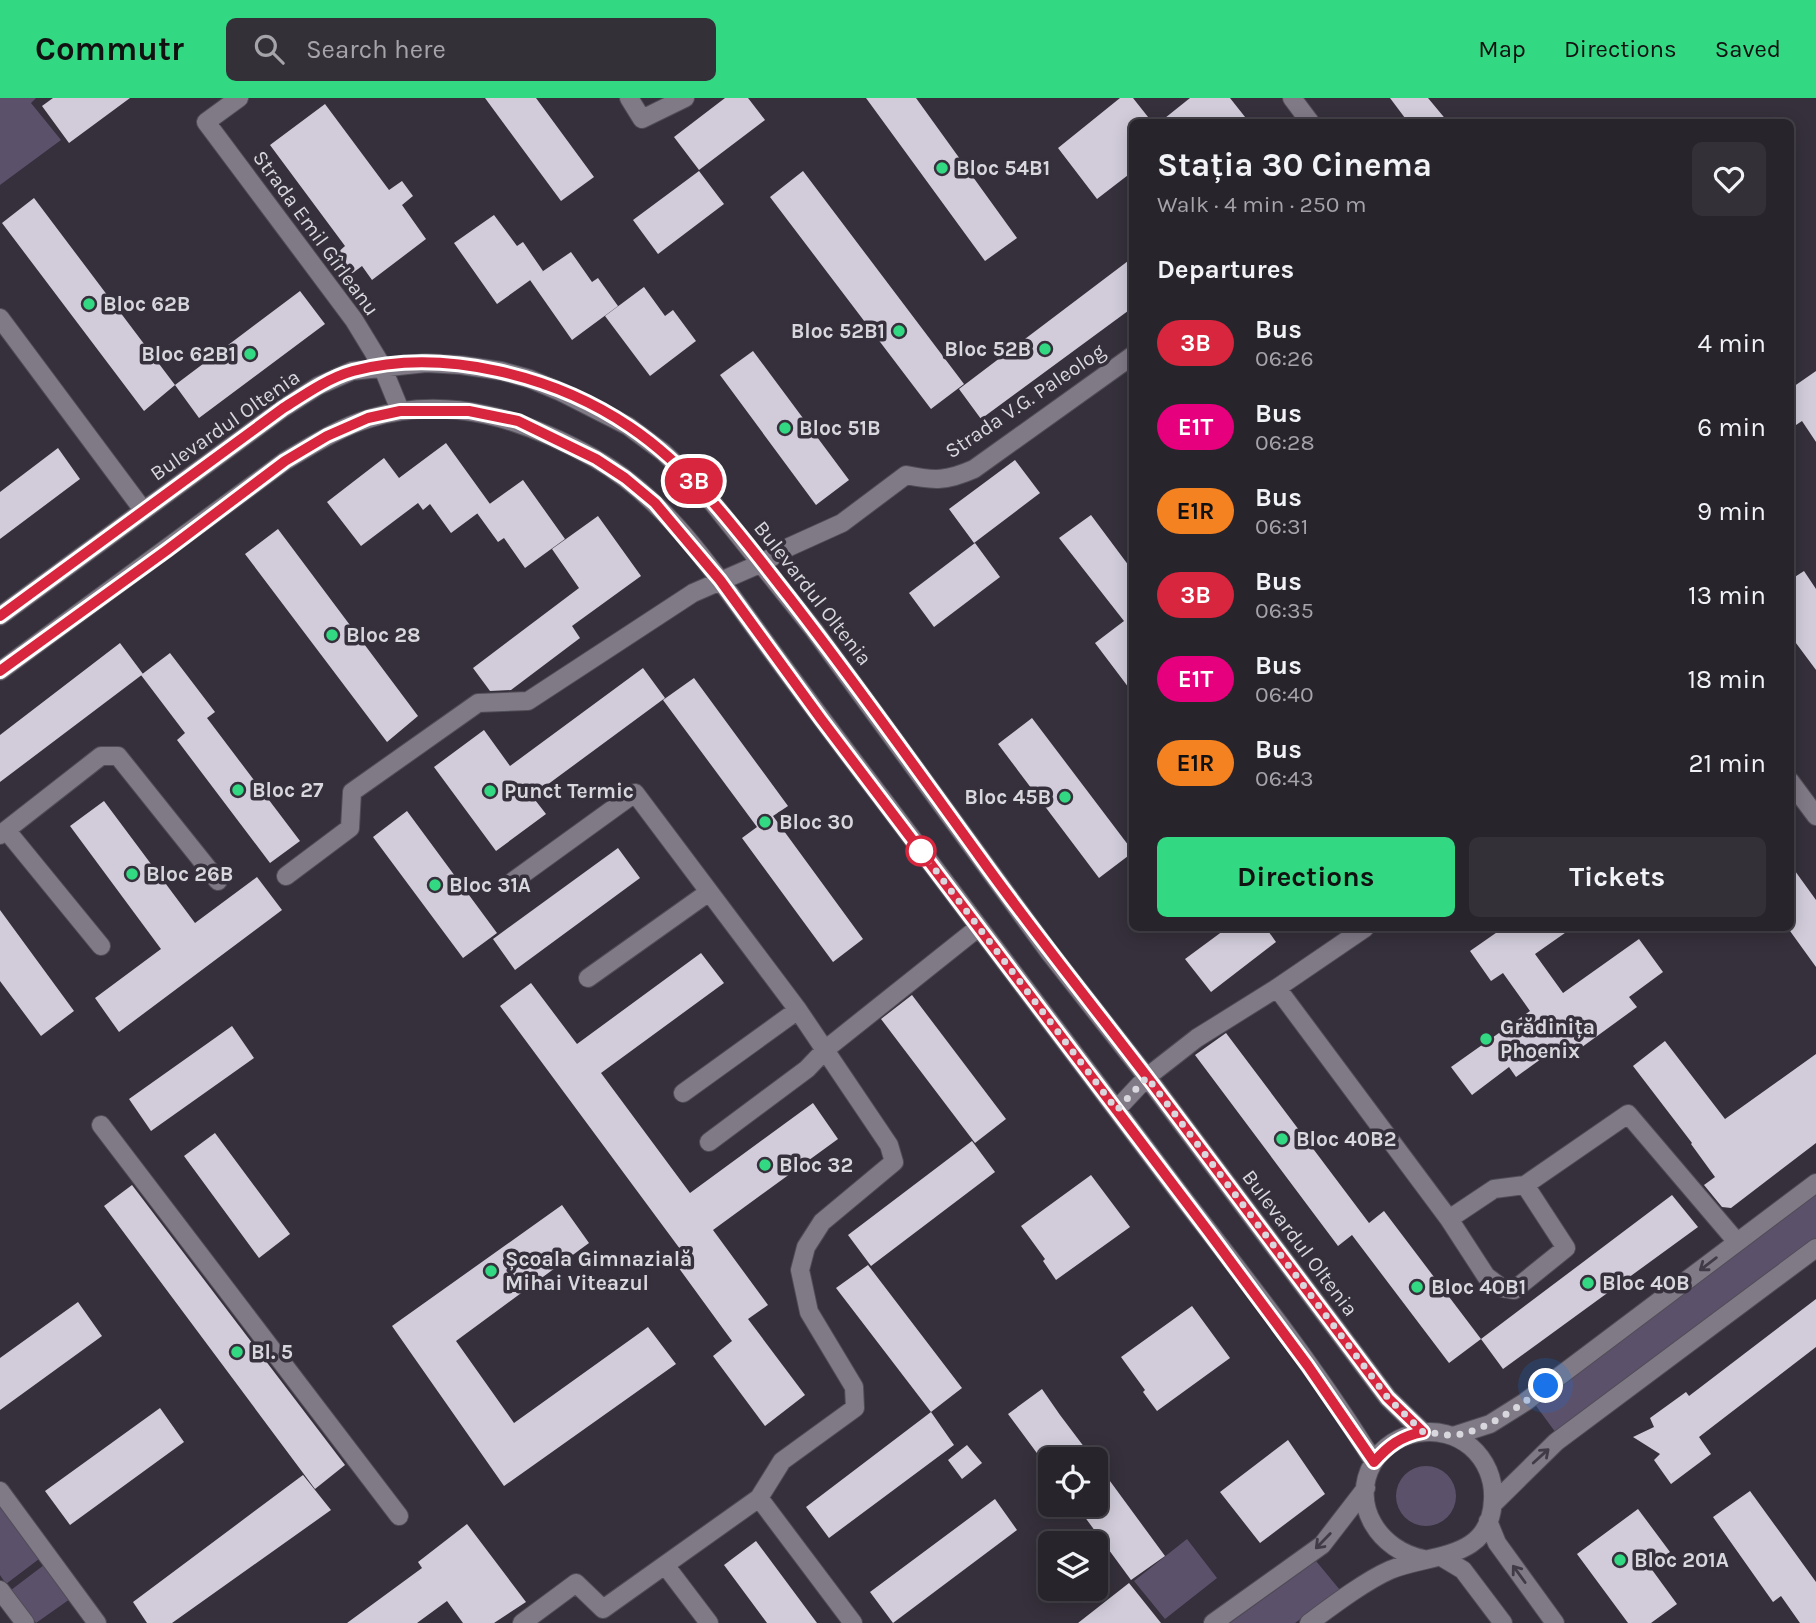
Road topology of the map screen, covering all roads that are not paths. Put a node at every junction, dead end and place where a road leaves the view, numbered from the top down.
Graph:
1 (239, 98) edge
2 (629, 98) edge
3 (685, 98) edge
4 (1292, 98) edge
5 (1308, 119) edge
6 (0, 318) edge
7 (1129, 358) edge
8 (382, 366) junction
9 (400, 411) junction
10 (143, 510) junction
11 (762, 563) junction
12 (720, 580) junction
13 (0, 616) edge
14 (0, 671) edge
15 (1794, 786) edge
16 (1816, 816) edge
17 (3, 833) edge
18 (286, 876) dead end
19 (218, 881) dead end
20 (512, 882) dead end
21 (709, 892) junction
22 (979, 927) junction
23 (1361, 931) edge
24 (101, 946) dead end
25 (588, 978) dead end
26 (1277, 988) junction
27 (798, 1010) junction
28 (826, 1049) junction
29 (1147, 1077) junction
30 (682, 1093) dead end
31 (1117, 1110) junction
32 (101, 1125) dead end
33 (709, 1142) dead end
34 (1816, 1183) edge
35 (1525, 1185) junction
36 (1450, 1219) junction
37 (1737, 1242) junction
38 (1816, 1248) edge
39 (1423, 1432) junction
40 (1453, 1436) junction
41 (1374, 1462) junction
42 (1366, 1488) junction
43 (0, 1491) edge
44 (759, 1498) junction
45 (1490, 1513) junction
46 (399, 1516) dead end
47 (1443, 1558) junction
48 (1424, 1559) junction
49 (665, 1565) junction
50 (0, 1590) edge
51 (1334, 1616) edge
52 (25, 1623) edge
53 (97, 1623) edge
54 (522, 1623) edge
55 (709, 1623) edge
56 (853, 1623) edge
57 (1213, 1623) edge
58 (1310, 1623) edge
59 (1503, 1623) edge
60 (1555, 1623) edge

1 - 8 street, Strada Emil Gîrleanu
2 - 3 street
4 - 5 street
6 - 10 street
7 - 11 street, Strada V.G. Paleolog
8 - 9 street, Strada Emil Gîrleanu
8 - 10 street, Bulevardul Oltenia
8 - 11 street, Bulevardul Oltenia
9 - 12 street
9 - 14 street
10 - 13 street, Bulevardul Oltenia
11 - 12 street, Strada V.G. Paleolog
11 - 29 street, Bulevardul Oltenia
12 - 18 street, Strada V.G. Paleolog
12 - 22 street
15 - 16 street
17 - 19 street
17 - 24 street
20 - 21 street
21 - 25 street
21 - 27 street
22 - 28 street
22 - 31 street
23 - 26 street
26 - 29 street
26 - 36 street
27 - 28 street
27 - 30 street
28 - 33 street
28 - 44 street
29 - 31 street
29 - 39 street, Bulevardul Oltenia
31 - 41 street
32 - 46 street
34 - 37 street
35 - 36 street
35 - 36 street
35 - 37 street
37 -> 40 street
45 -> 38 street
39 - 40 street
39 - 41 street
40 - 45 street
41 - 42 street
42 - 48 street
42 -> 57 street
43 - 53 street
44 - 49 street
44 - 56 street
45 - 47 street
60 -> 45 street
47 - 48 street
47 - 59 street
48 - 51 street
49 - 54 street
49 - 55 street
50 - 52 street
51 - 58 street

